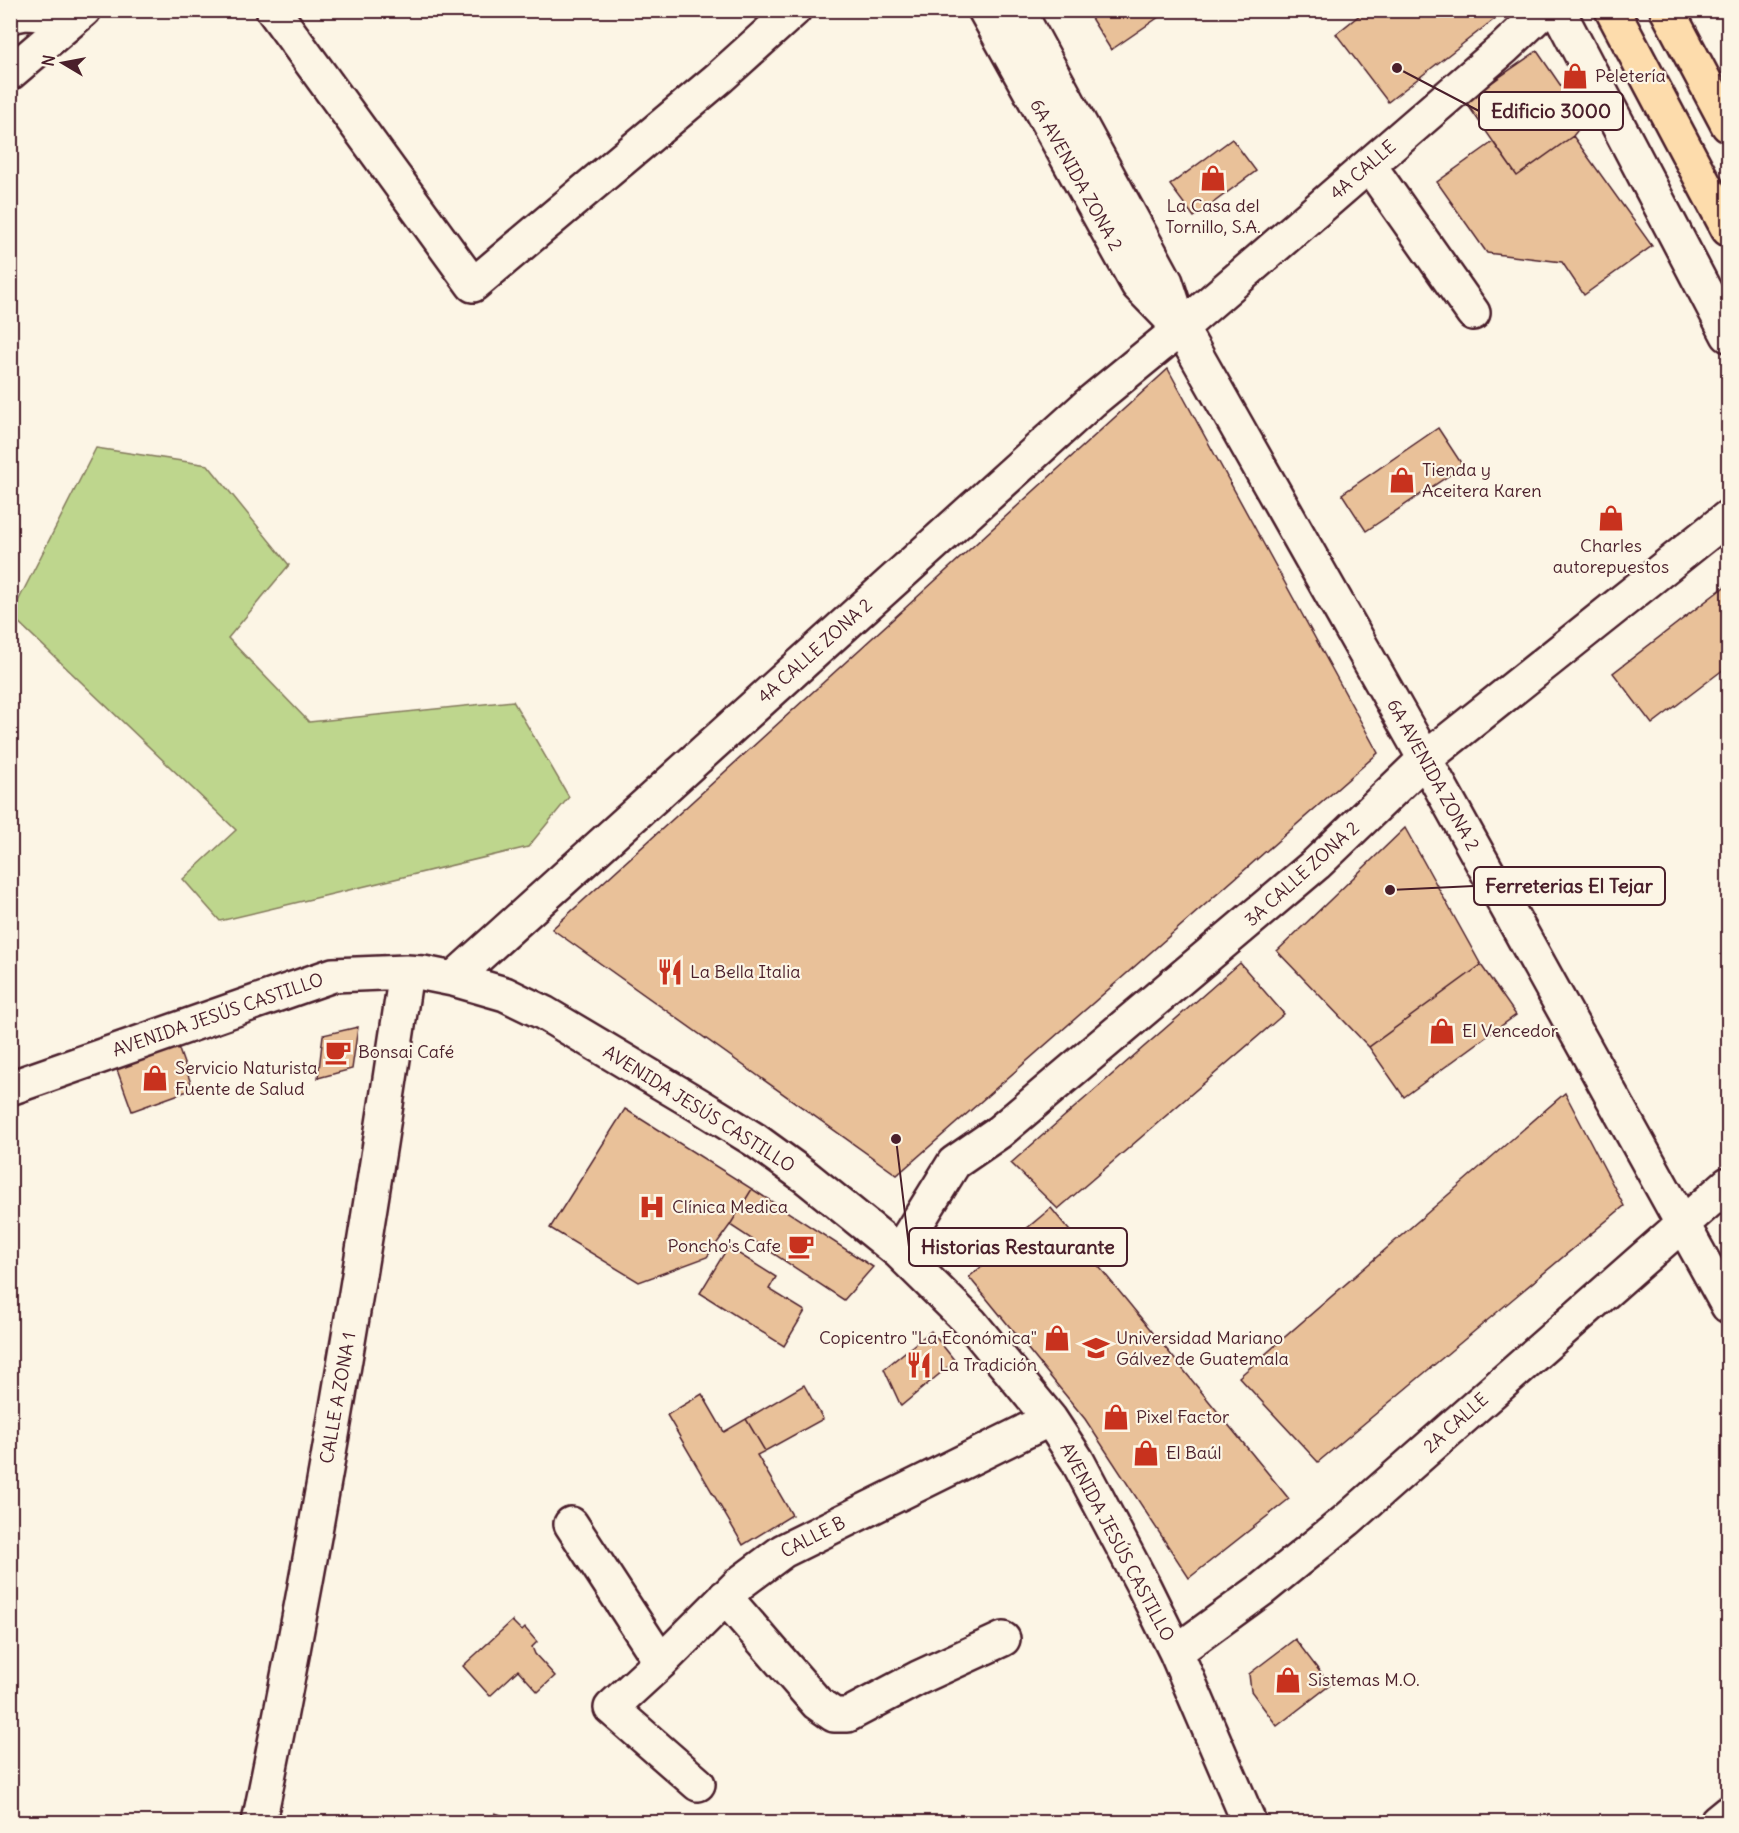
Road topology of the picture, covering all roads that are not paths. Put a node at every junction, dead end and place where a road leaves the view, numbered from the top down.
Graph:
1 (273, 10) edge
2 (794, 10) edge
3 (985, 10) edge
4 (1018, 10) edge
5 (1544, 10) edge
6 (1558, 10) edge
7 (1612, 10) edge
8 (1667, 10) edge
9 (80, 13) edge
10 (10, 16) edge
11 (10, 73) edge
12 (1036, 73) junction
13 (1728, 125) edge
14 (1370, 165) junction
15 (1728, 229) edge
16 (1473, 313) dead end
17 (1181, 328) junction
18 (1728, 335) edge
19 (1728, 517) edge
20 (1425, 759) junction
21 (406, 972) junction
22 (453, 979) junction
23 (10, 1088) edge
24 (1728, 1184) edge
25 (1682, 1223) junction
26 (899, 1252) junction
27 (1728, 1305) edge
28 (1050, 1419) junction
29 (571, 1524) dead end
30 (725, 1597) junction
31 (1003, 1639) dead end
32 (1176, 1652) junction
33 (661, 1662) junction
34 (698, 1784) dead end
35 (259, 1822) edge
36 (1249, 1822) edge

1 - 2 street
3 - 12 street, 6A AVENIDA ZONA 2
4 - 12 street, 6A AVENIDA ZONA 2
5 - 14 street, 4A CALLE
6 - 18 street
7 - 15 main road
8 - 13 main road
9 - 10 street
9 - 11 street
12 - 17 street, 6A AVENIDA ZONA 2
14 - 16 street
14 - 17 street, 4A CALLE
17 - 20 street, 6A AVENIDA ZONA 2
17 - 22 street, 4A CALLE ZONA 2
19 - 20 street, 3A CALLE ZONA 2
20 - 25 street, 6A AVENIDA ZONA 2
20 - 26 street, 3A CALLE ZONA 2
21 - 22 street, AVENIDA JESÚS CASTILLO
21 - 23 street, AVENIDA JESÚS CASTILLO
21 - 35 street, CALLE A ZONA 1
22 - 26 street, AVENIDA JESÚS CASTILLO
24 - 25 street, 2A CALLE
25 - 27 street, 6A AVENIDA ZONA 2
25 - 32 street, 2A CALLE
26 - 28 street, AVENIDA JESÚS CASTILLO
28 - 30 street, CALLE B
28 - 32 street, AVENIDA JESÚS CASTILLO
29 - 33 street
30 - 31 street
30 - 33 street, CALLE B
32 - 36 street, AVENIDA JESÚS CASTILLO
33 - 34 street, CALLE B

